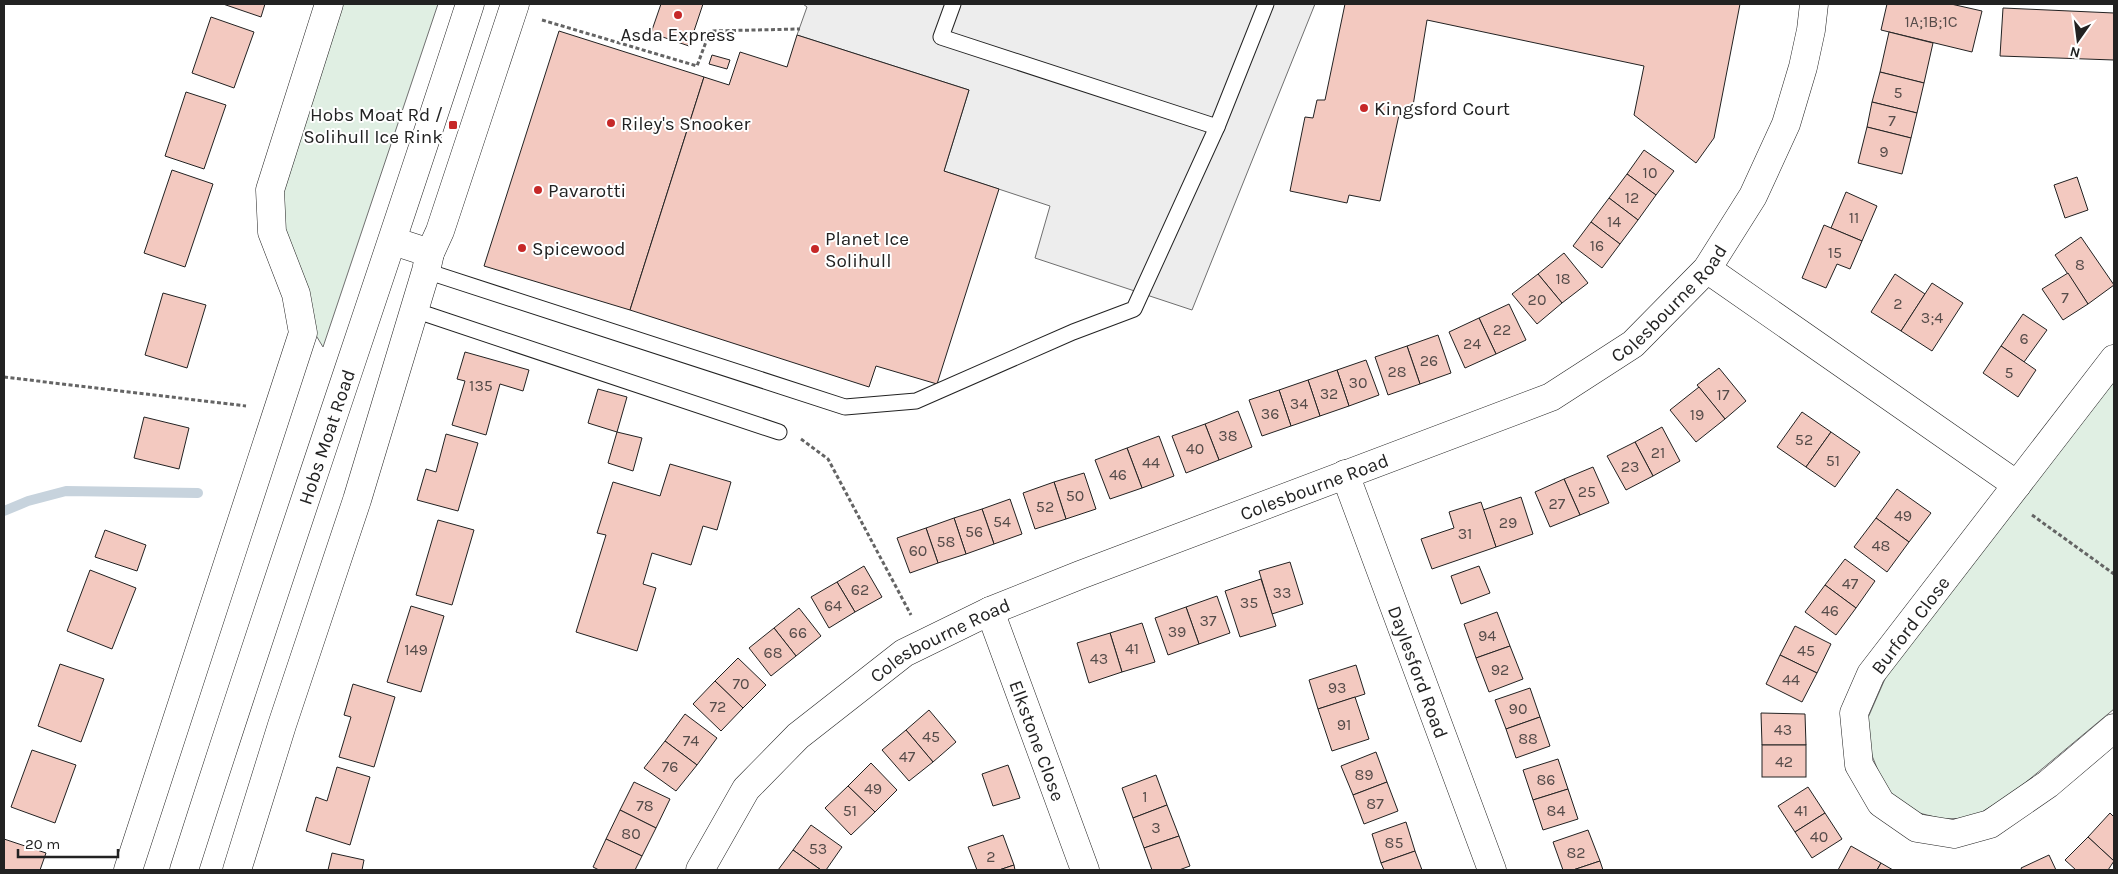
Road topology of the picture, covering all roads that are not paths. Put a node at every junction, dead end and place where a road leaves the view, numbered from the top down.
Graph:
1 (328, 4) edge
2 (470, 4) edge
3 (953, 4) edge
4 (1266, 4) edge
5 (1814, 4) edge
6 (514, 8) edge
7 (1217, 127) junction
8 (393, 241) junction
9 (428, 262) junction
10 (1707, 269) junction
11 (414, 310) junction
12 (2114, 359) edge
13 (779, 432) road end
14 (1345, 474) junction
15 (2012, 491) junction
16 (990, 611) junction
17 (2114, 728) edge
18 (128, 870) edge
19 (184, 870) edge
20 (237, 870) edge
21 (700, 870) edge
22 (1085, 870) edge
23 (1492, 870) edge

1 - 18 street
2 - 8 street, Hobs Moat Road
3 - 7 lane
4 - 7 lane
5 - 10 street, Colesbourne Road
6 - 9 street
7 - 9 lane
8 - 9 street
8 - 19 street, Hobs Moat Road
9 - 11 street
10 - 14 street, Colesbourne Road
10 - 15 street
11 - 13 lane
11 - 20 street
12 - 15 street, Burford Close
14 - 16 street, Colesbourne Road
14 - 23 street, Daylesford Road
15 - 17 street, Burford Close
16 - 21 street, Colesbourne Road
16 - 22 street, Elkstone Close

